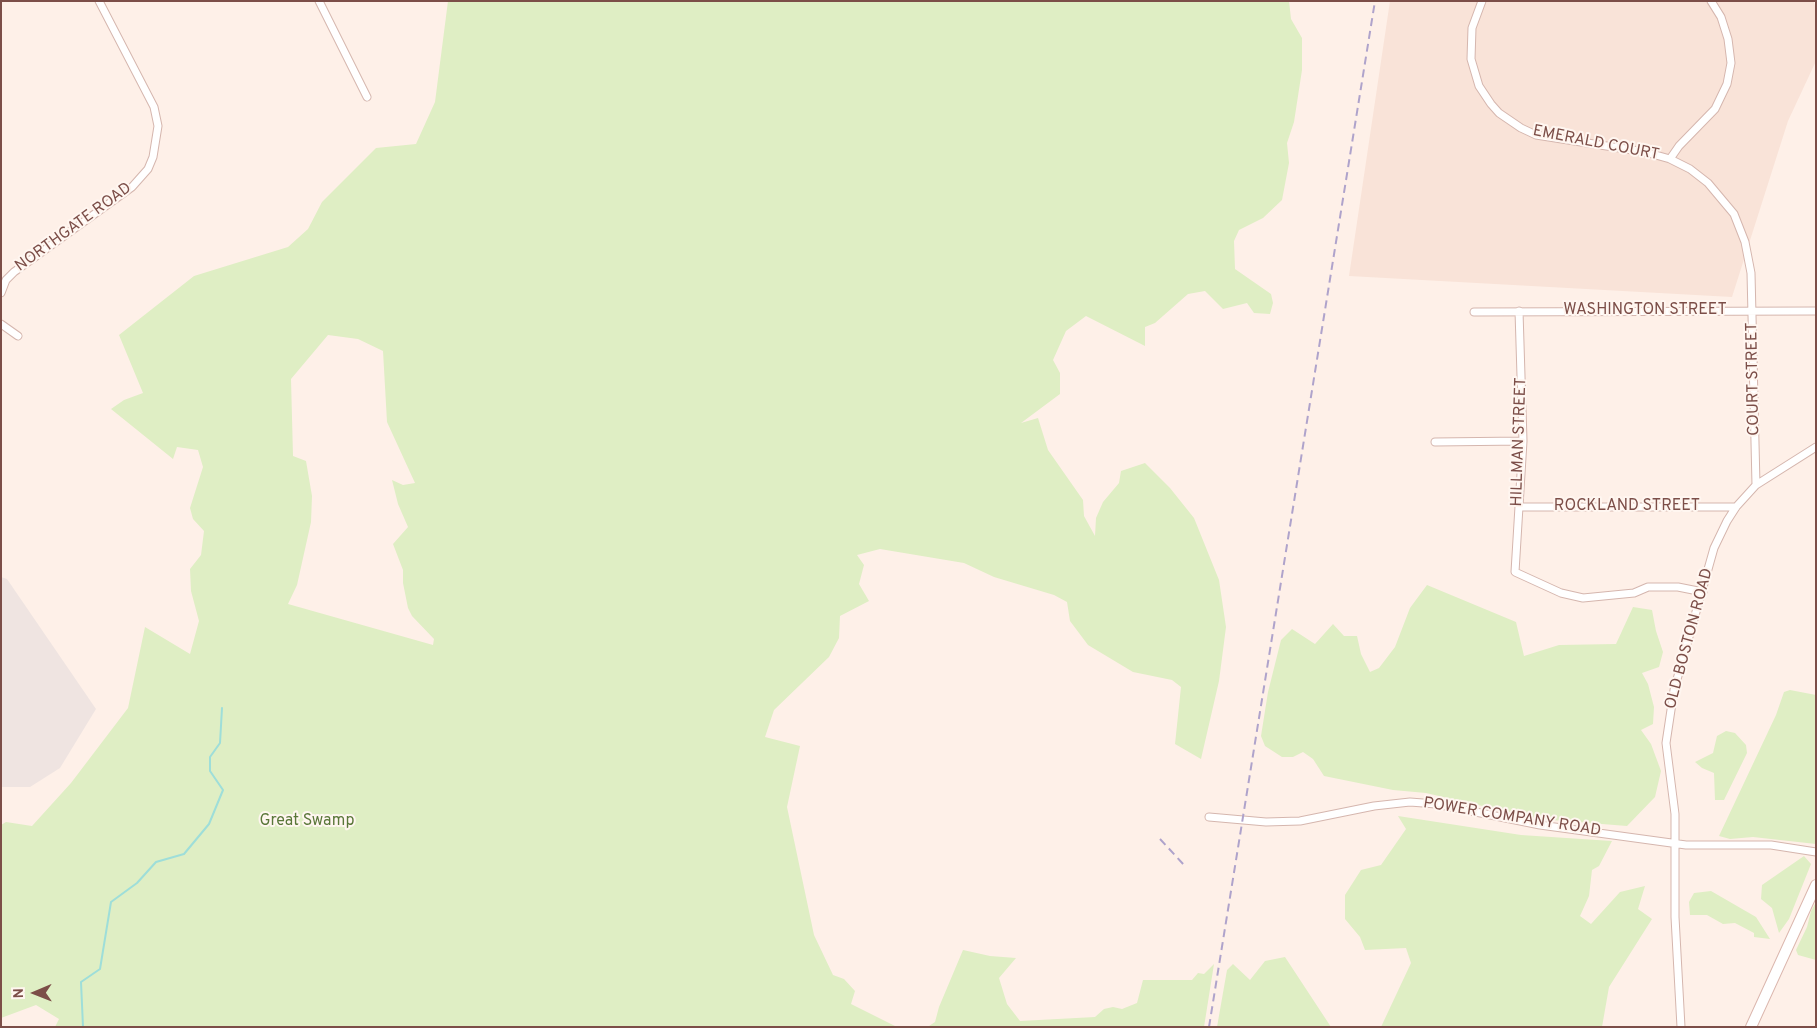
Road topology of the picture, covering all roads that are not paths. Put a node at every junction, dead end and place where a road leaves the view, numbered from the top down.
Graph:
1 (99, 1) edge
2 (318, 1) edge
3 (1482, 1) edge
4 (1711, 1) edge
5 (367, 97) dead end
6 (1670, 159) junction
7 (1751, 273) joint
8 (1, 293) edge
9 (1519, 311) junction
10 (1753, 311) junction
11 (1816, 311) edge
12 (1474, 312) dead end
13 (1, 324) edge
14 (18, 336) dead end
15 (1523, 441) junction
16 (1435, 442) dead end
17 (1816, 447) edge
18 (1756, 485) junction
19 (1518, 506) junction
20 (1736, 506) junction
21 (1703, 592) junction
22 (1209, 817) dead end
23 (1675, 842) junction
24 (1816, 852) edge
25 (1816, 885) edge
26 (1681, 1027) edge
27 (1751, 1027) edge

1 - 8 street, NORTHGATE ROAD
2 - 5 street
3 - 6 street, EMERALD COURT
4 - 6 street, EMERALD COURT
6 - 7 street, EMERALD COURT
7 - 10 street, COURT STREET
9 - 10 street, WASHINGTON STREET
9 - 12 street, WASHINGTON STREET
9 - 15 street, HILLMAN STREET
10 - 11 street, WASHINGTON STREET
10 - 18 street, COURT STREET
13 - 14 street
15 - 16 street
15 - 19 street, HILLMAN STREET
17 - 18 street, OLD BOSTON ROAD
18 - 20 street, OLD BOSTON ROAD
19 - 20 street, ROCKLAND STREET
19 - 21 street, HILLMAN STREET
20 - 21 street, OLD BOSTON ROAD
21 - 23 street, OLD BOSTON ROAD
22 - 23 street, POWER COMPANY ROAD
23 - 24 street, POWER COMPANY ROAD
23 - 26 street, OLD BOSTON ROAD
25 - 27 main road

